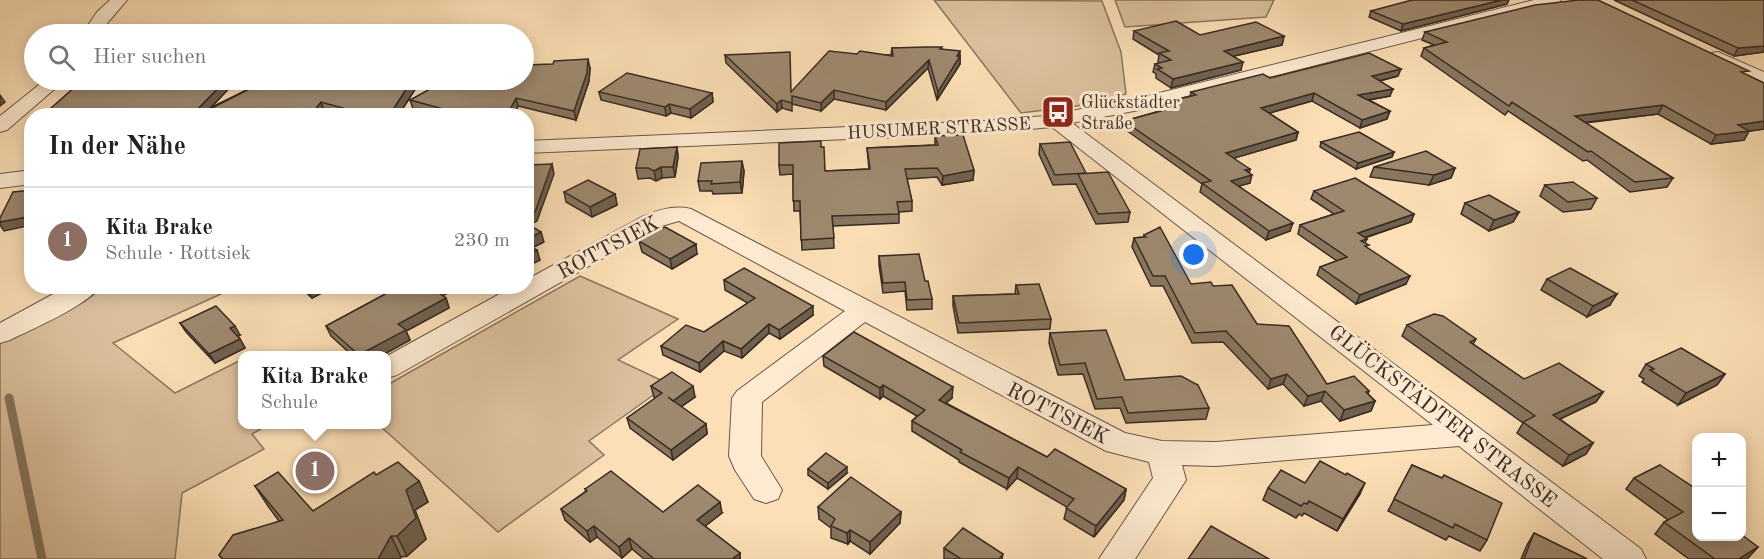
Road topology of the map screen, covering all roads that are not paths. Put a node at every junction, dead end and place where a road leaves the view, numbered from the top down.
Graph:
1 (119, 0) edge
2 (1553, 0) edge
3 (97, 24) edge
4 (1706, 51) edge
5 (1764, 79) edge
6 (44, 90) edge
7 (1056, 120) junction
8 (0, 126) edge
9 (534, 147) edge
10 (24, 178) edge
11 (0, 181) edge
12 (534, 286) edge
13 (75, 294) edge
14 (520, 294) edge
15 (863, 310) junction
16 (0, 334) edge
17 (391, 366) edge
18 (1466, 434) junction
19 (1162, 453) junction
20 (766, 490) dead end
21 (1116, 559) edge
22 (1629, 559) edge

1 - 3 street
2 - 7 street, HUSUMER STRASSE
4 - 5 street
6 - 8 street
7 - 9 street, HUSUMER STRASSE
7 - 18 street, GLÜCKSTÄDTER STRASSE
10 - 11 street
12 - 15 street, ROTTSIEK
13 - 16 street
14 - 17 street, ROTTSIEK
15 - 19 street, ROTTSIEK
15 - 20 street
18 - 19 street, ROTTSIEK
18 - 22 street, GLÜCKSTÄDTER STRASSE
19 - 21 street

